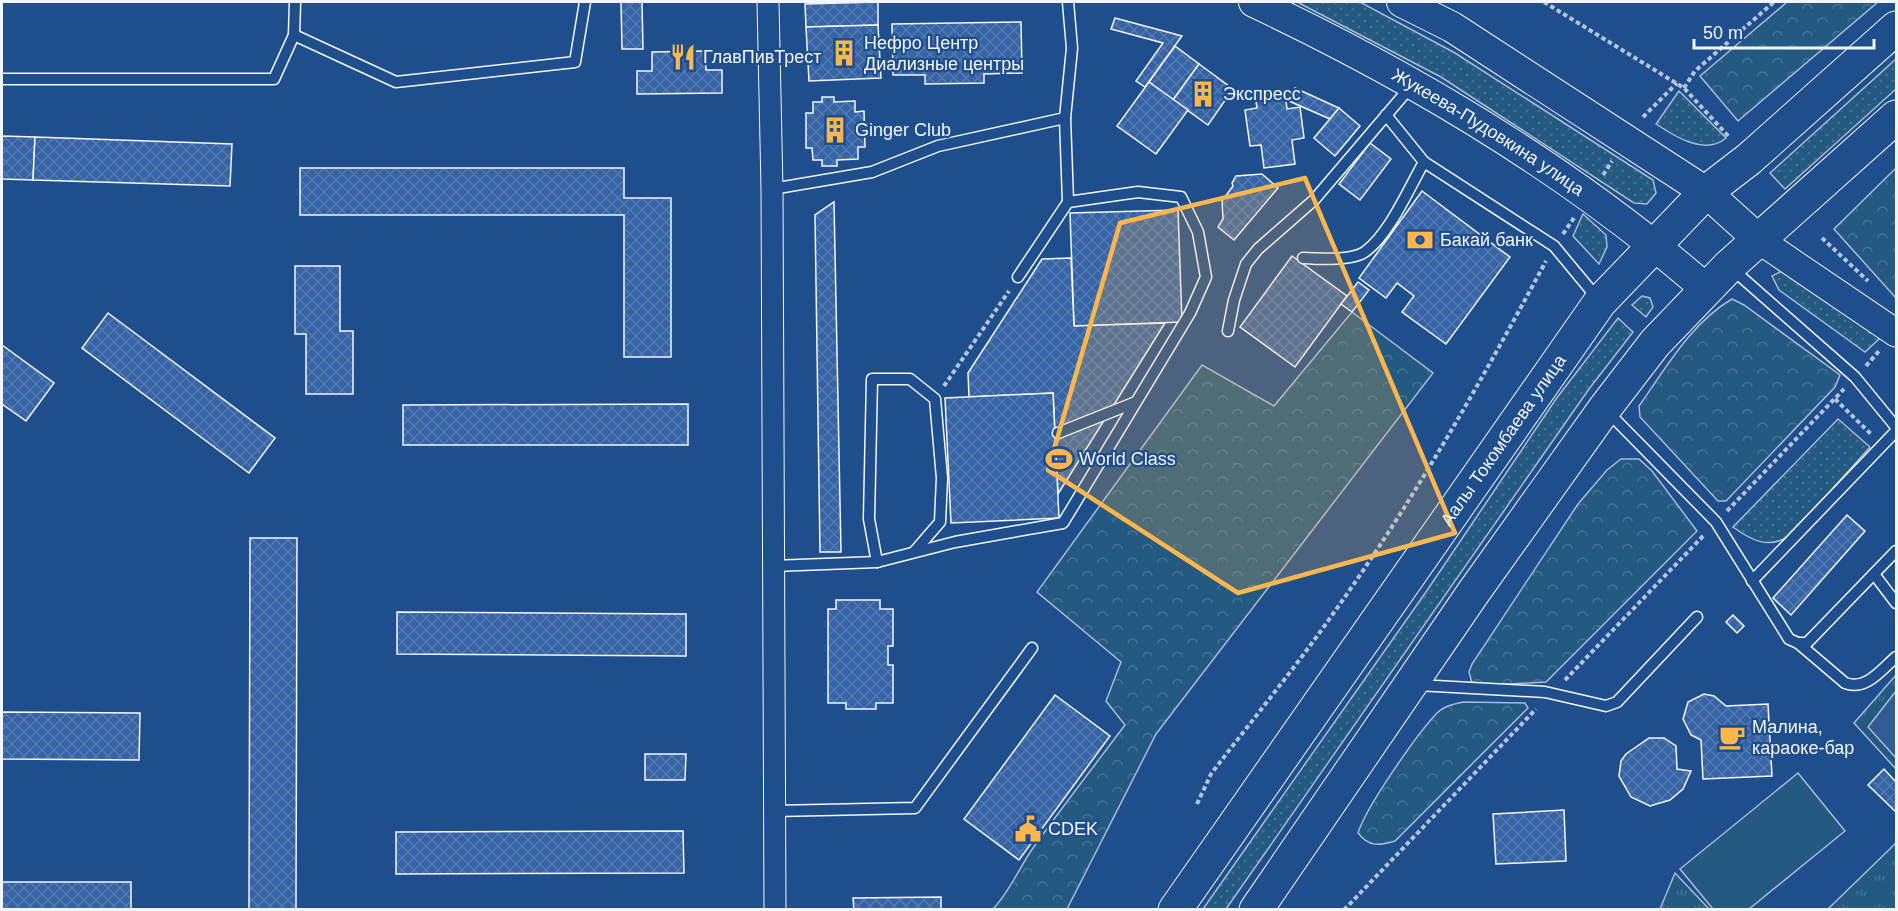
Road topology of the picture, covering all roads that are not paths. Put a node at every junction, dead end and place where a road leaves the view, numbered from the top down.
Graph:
1 (295, 2) edge
2 (585, 2) edge
3 (768, 2) edge
4 (1068, 2) edge
5 (1254, 2) edge
6 (1402, 2) edge
7 (1896, 28) edge
8 (294, 35) junction
9 (2, 79) edge
10 (1414, 83) junction
11 (1386, 115) junction
12 (1896, 117) edge
13 (1065, 118) junction
14 (1424, 162) junction
15 (772, 189) junction
16 (1706, 192) junction
17 (1068, 202) junction
18 (1759, 240) junction
19 (1654, 244) junction
20 (1303, 258) dead end
21 (1729, 266) junction
22 (1018, 278) road end
23 (1705, 288) junction
24 (1600, 302) junction
25 (1228, 332) dead end
26 (1890, 340) edge
27 (1136, 402) junction
28 (1605, 408) junction
29 (1896, 429) edge
30 (1058, 433) dead end
31 (1896, 551) edge
32 (913, 553) junction
33 (877, 562) junction
34 (773, 566) junction
35 (1874, 574) junction
36 (1752, 581) junction
37 (1896, 603) edge
38 (1697, 617) dead end
39 (1798, 643) junction
40 (1032, 648) dead end
41 (1896, 657) edge
42 (1410, 685) junction
43 (774, 811) junction
44 (775, 909) edge
45 (1175, 909) edge
46 (1256, 909) edge

1 - 8 lane
2 - 8 lane
3 - 15 street
4 - 13 lane
5 - 10 main road, Жукеева-Пудовкина улица
6 - 16 main road
7 - 16 main road, Аалы Токомбаева улица
8 - 9 lane
10 - 11 lane
10 - 19 main road, Жукеева-Пудовкина улица
11 - 14 lane
11 - 25 lane
12 - 18 main road
13 - 15 lane
13 - 17 lane
14 - 20 lane
14 - 24 lane
15 - 34 street
16 - 18 main road
16 - 19 main road, Аалы Токомбаева улица
17 - 22 lane
17 - 27 lane
18 - 21 main road
18 - 26 street
19 - 23 main road, Жукеева-Пудовкина улица
19 - 24 main road, Аалы Токомбаева улица
21 - 23 main road
21 - 29 lane
23 - 28 main road
24 - 45 main road, Аалы Токомбаева улица
27 - 30 lane
27 - 32 lane
28 - 36 lane
28 - 42 main road
29 - 36 lane
31 - 35 lane
32 - 33 lane
32 - 33 lane
33 - 34 lane
34 - 43 street
35 - 37 lane
35 - 39 lane
36 - 39 lane
38 - 42 lane
39 - 41 lane
40 - 43 lane
42 - 46 main road
43 - 44 street

